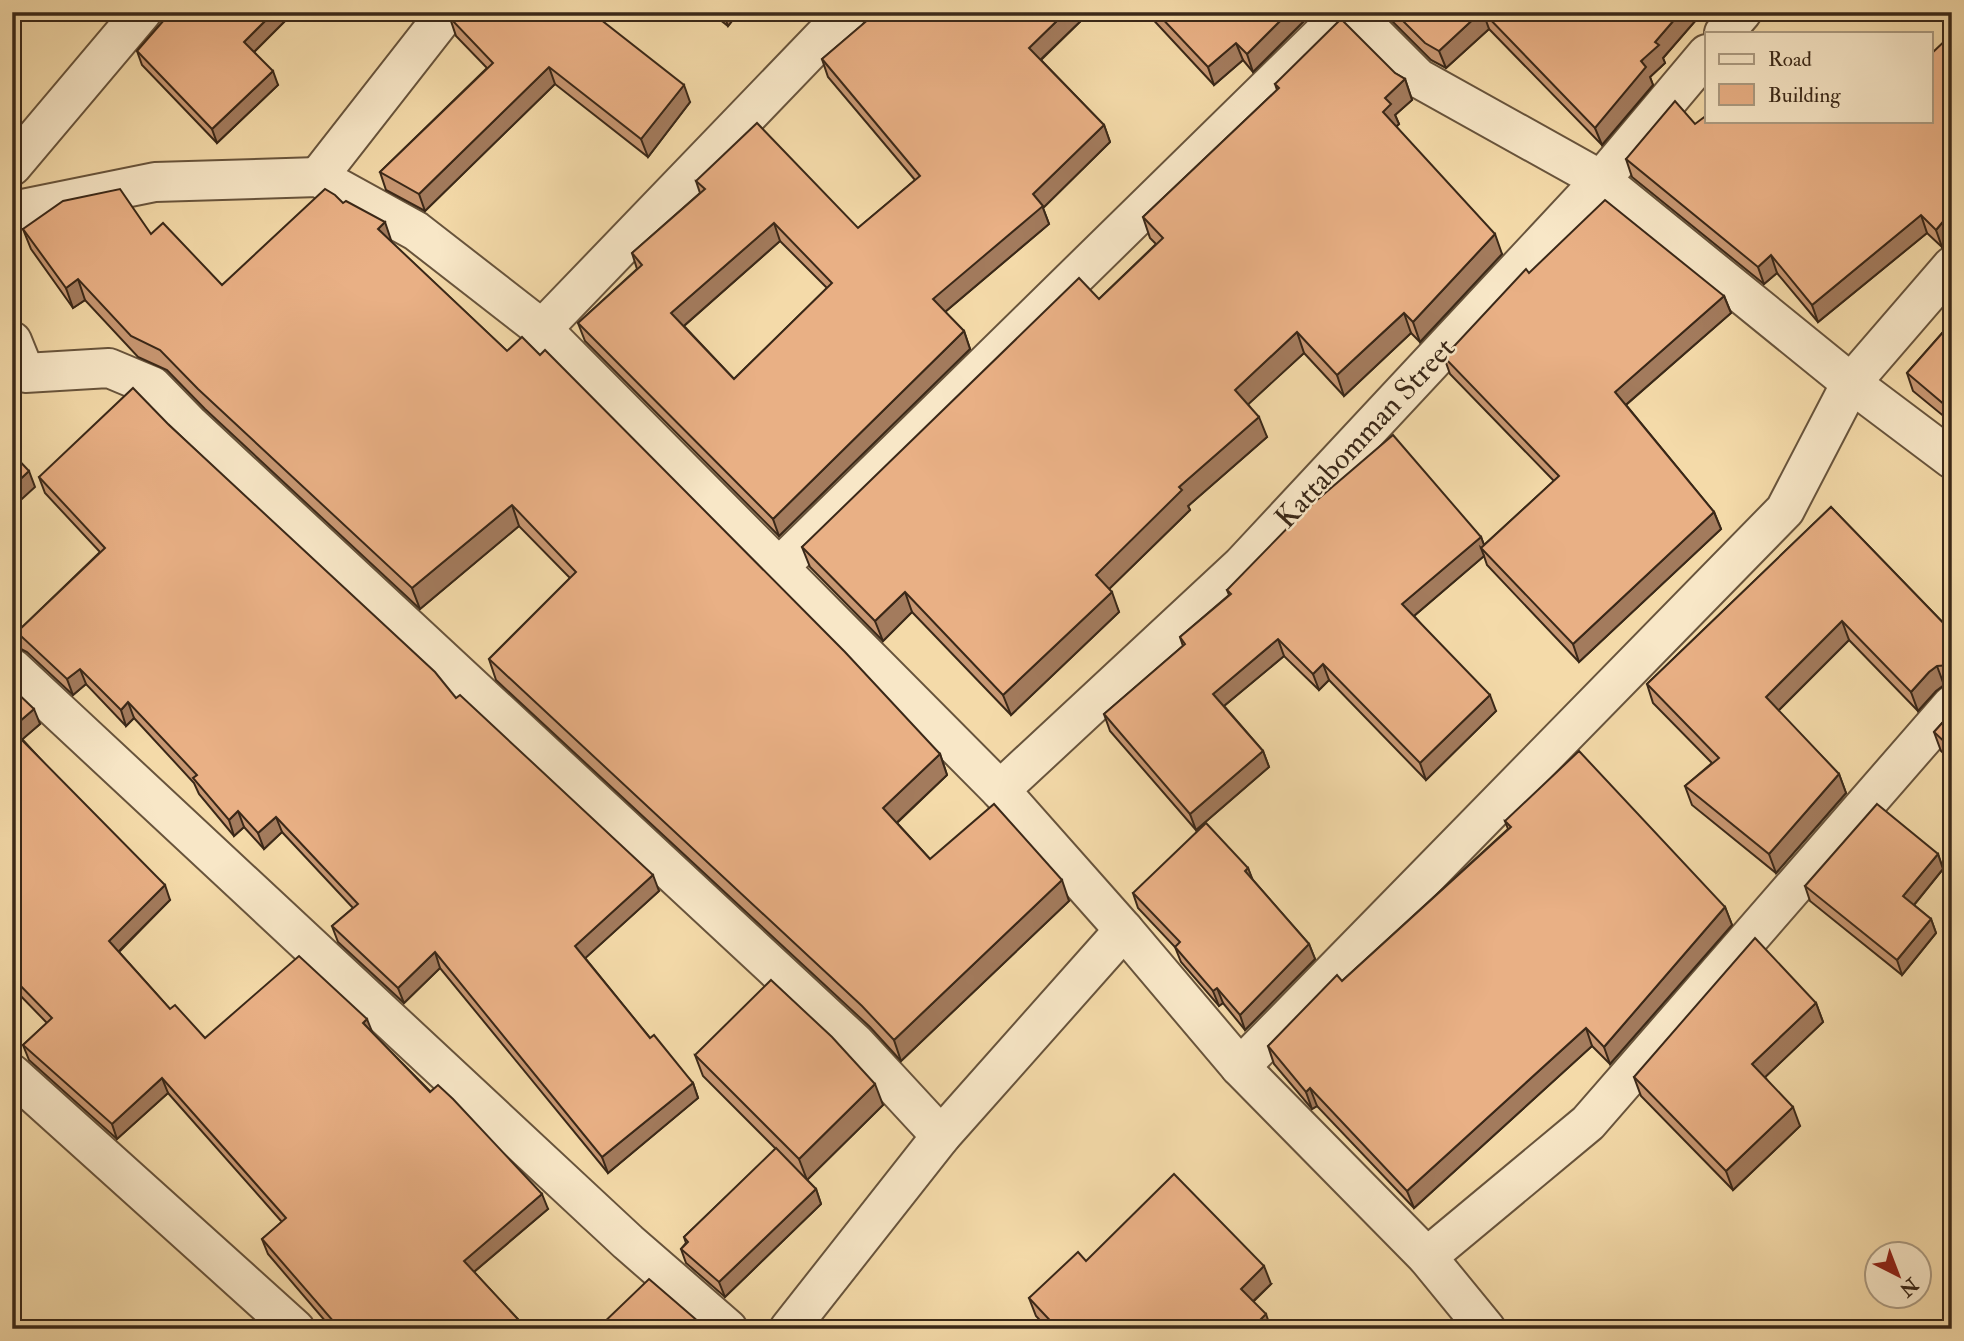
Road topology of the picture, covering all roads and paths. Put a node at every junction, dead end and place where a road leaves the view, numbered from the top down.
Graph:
1 (142, 12) edge
2 (447, 12) edge
3 (847, 12) edge
4 (1345, 12) edge
5 (1352, 12) edge
6 (1742, 12) edge
7 (1725, 32) edge
8 (1705, 56) edge
9 (12, 166) edge
10 (318, 177) junction
11 (1601, 180) junction
12 (12, 211) edge
13 (1952, 266) edge
14 (541, 329) junction
15 (16, 366) edge
16 (1851, 383) junction
17 (1952, 459) edge
18 (779, 567) junction
19 (12, 668) edge
20 (1952, 705) edge
21 (1000, 790) junction
22 (1124, 930) junction
23 (1240, 1067) junction
24 (12, 1074) edge
25 (941, 1136) junction
26 (1427, 1257) junction
27 (295, 1329) edge
28 (728, 1329) edge
29 (789, 1329) edge
30 (1486, 1329) edge

1 - 9 street
2 - 10 street
3 - 14 street
4 - 18 street
5 - 11 street
6 - 7 street
8 - 11 street, Kattabomman Street
10 - 12 street
10 - 14 street
11 - 16 street
11 - 21 street, Kattabomman Street
13 - 16 street
14 - 18 street
15 - 25 street
16 - 17 street
16 - 23 street
18 - 21 street
19 - 28 street
20 - 26 street
21 - 22 street
22 - 23 street
22 - 25 street
23 - 26 street
24 - 27 street
25 - 29 street
26 - 30 street

